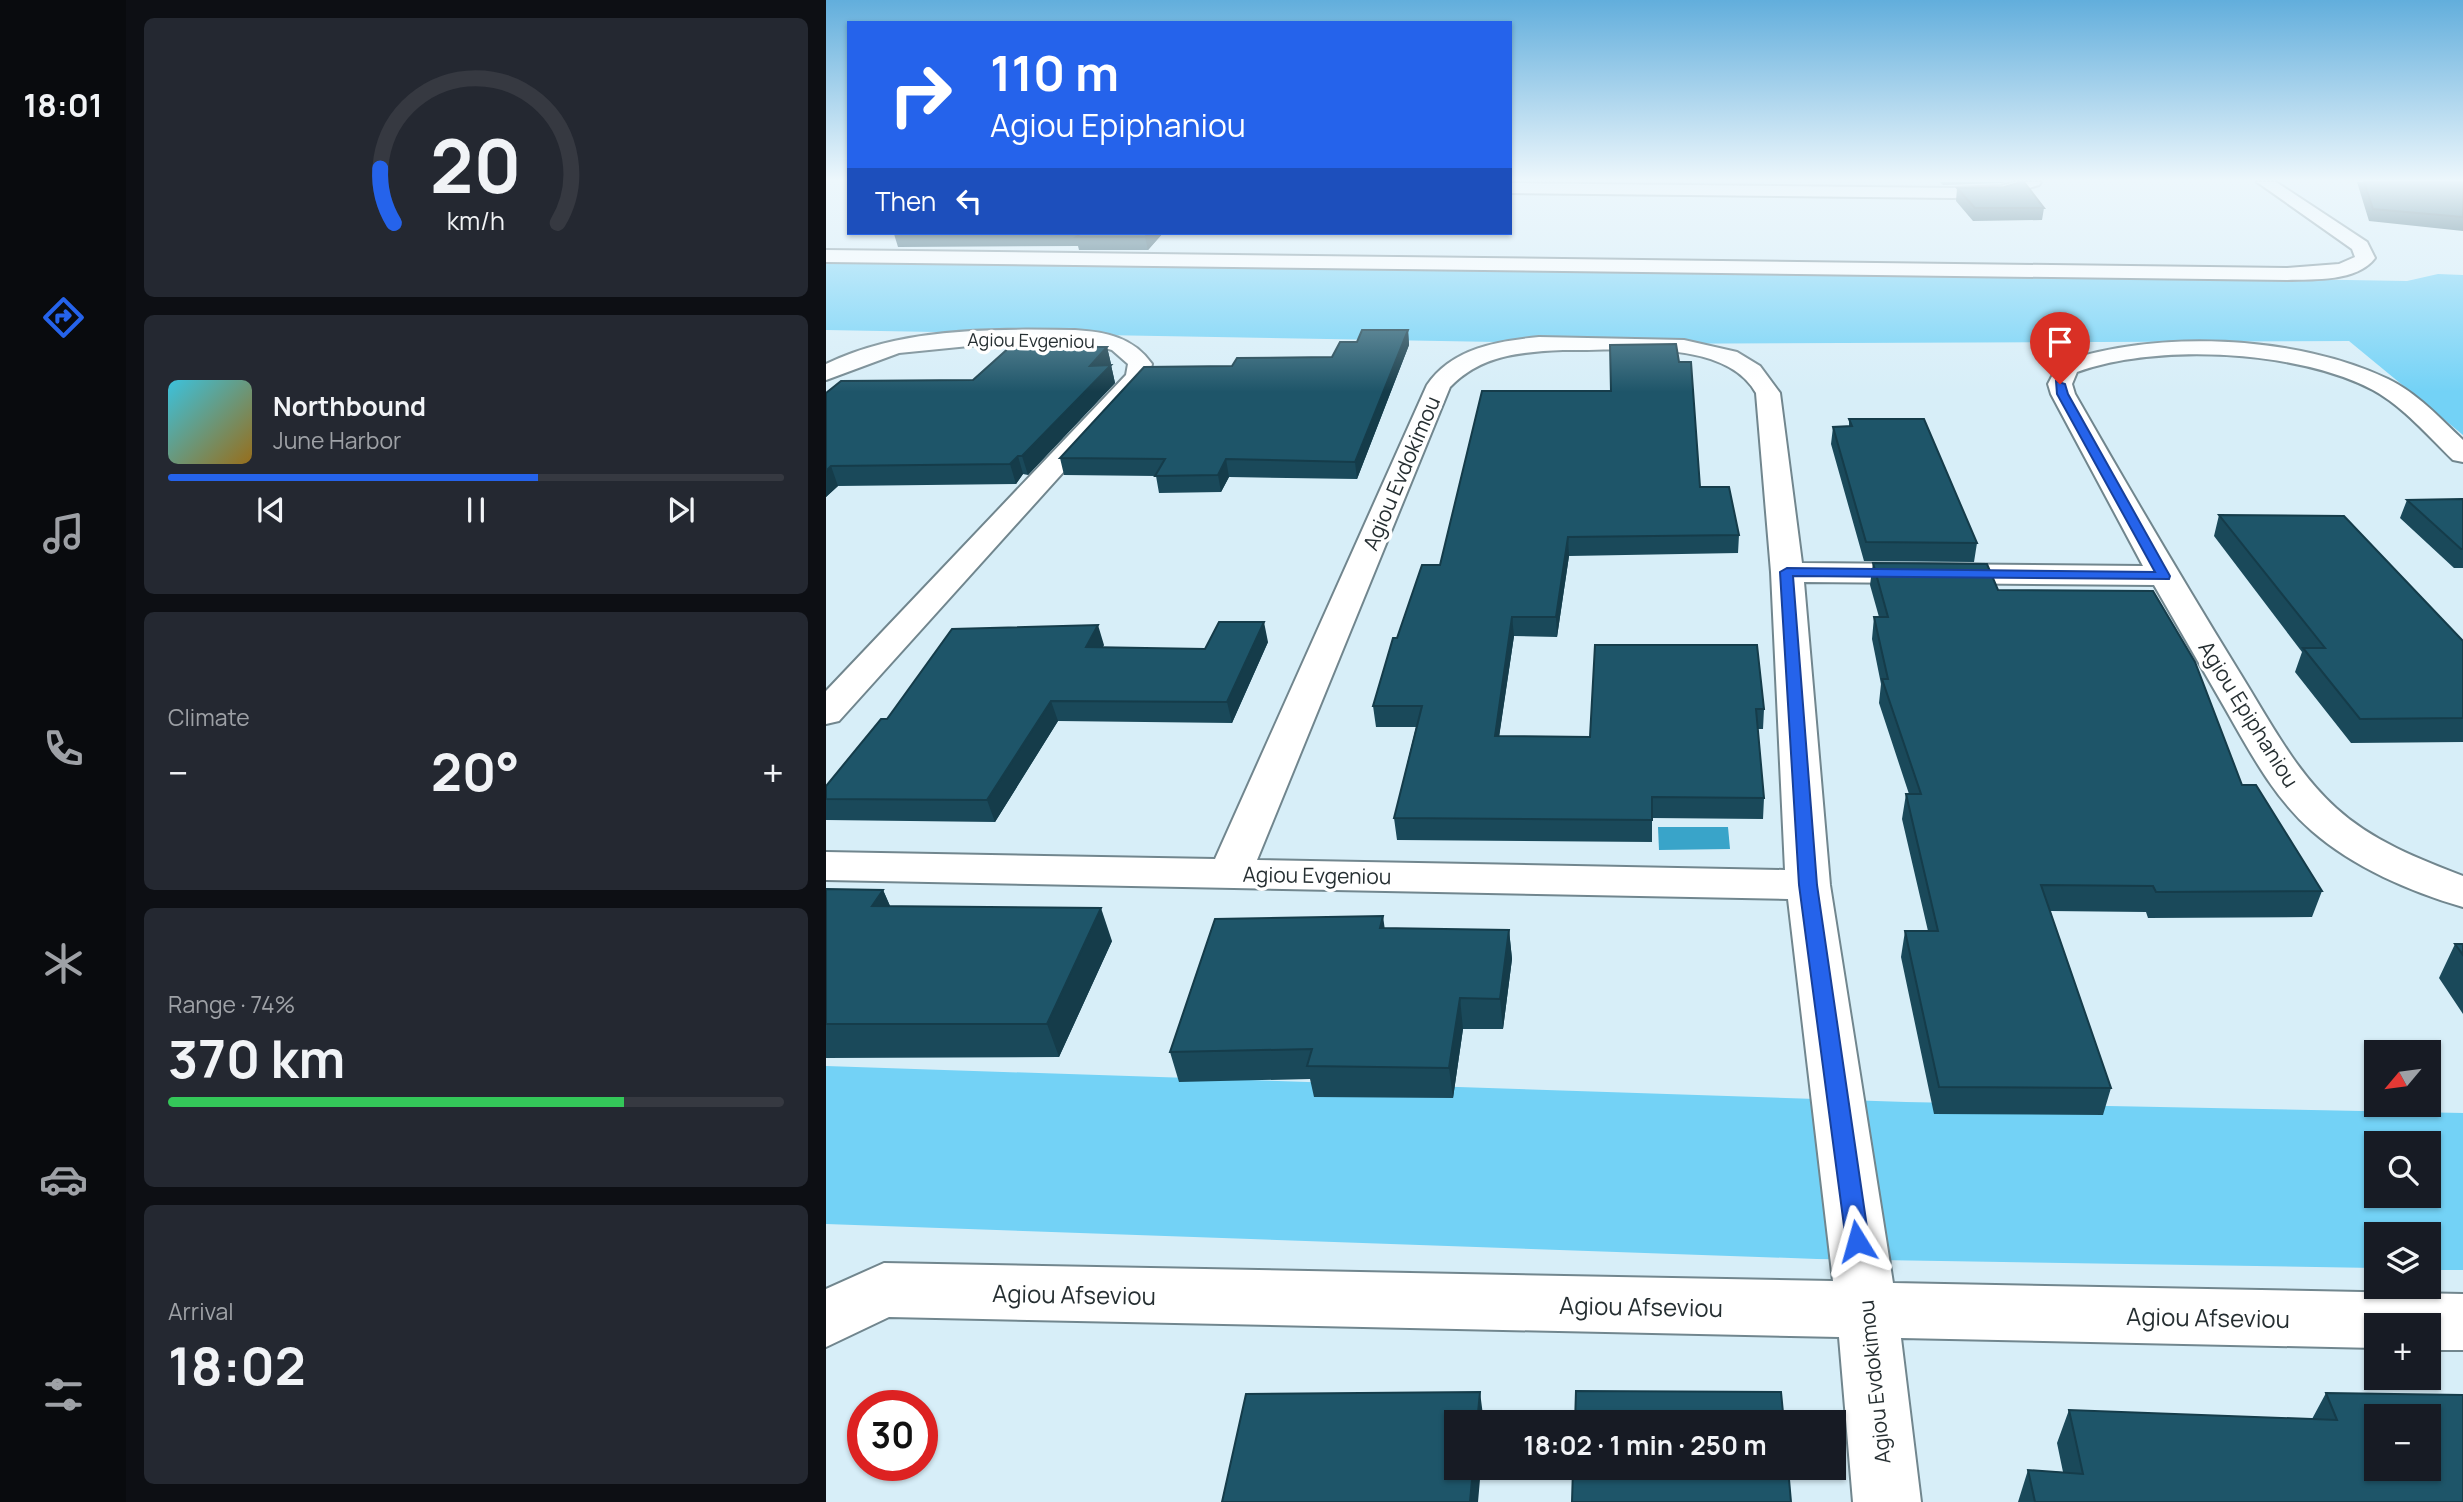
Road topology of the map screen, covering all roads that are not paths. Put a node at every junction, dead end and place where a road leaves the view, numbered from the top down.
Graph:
1 (952, 252) edge
2 (1183, 252) edge
3 (2364, 252) edge
4 (826, 256) edge
5 (944, 257) junction
6 (1175, 259) junction
7 (826, 373) edge
8 (2463, 454) edge
9 (1787, 572) junction
10 (2164, 576) junction
11 (826, 713) edge
12 (826, 866) edge
13 (1230, 873) junction
14 (1808, 885) junction
15 (2463, 892) edge
16 (1867, 1310) junction
17 (826, 1319) edge
18 (2463, 1322) edge
19 (1887, 1502) edge

1 - 5 street
2 - 6 street
3 - 6 street
4 - 5 street
5 - 6 street
7 - 11 street, Agiou Evgeniou
8 - 10 street, Agiou Epiphaniou
9 - 10 street
9 - 13 street, Agiou Evdokimou
9 - 14 street, Agiou Evdokimou
10 - 15 street, Agiou Epiphaniou
12 - 13 street, Agiou Evgeniou
13 - 14 street, Agiou Evgeniou
14 - 16 street, Agiou Evdokimou
16 - 17 street, Agiou Afseviou
16 - 18 street, Agiou Afseviou
16 - 19 street, Agiou Evdokimou

